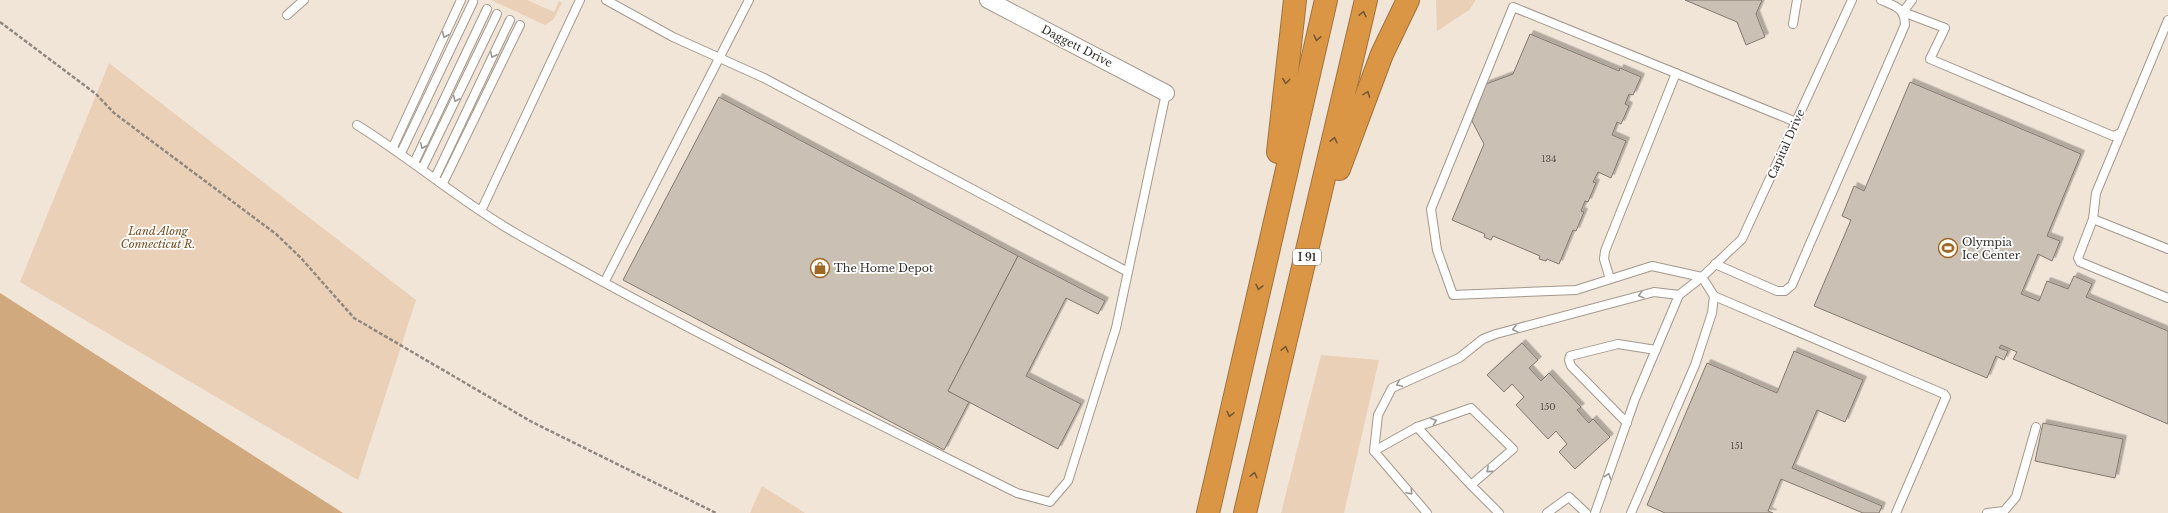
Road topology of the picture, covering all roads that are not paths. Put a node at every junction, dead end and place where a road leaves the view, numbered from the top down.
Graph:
1 (304, 0) edge
2 (461, 0) edge
3 (580, 0) edge
4 (606, 0) edge
5 (749, 0) edge
6 (988, 0) edge
7 (1295, 0) edge
8 (1326, 0) edge
9 (1366, 0) edge
10 (1408, 0) edge
11 (1797, 0) edge
12 (1852, 0) edge
13 (1881, 0) edge
14 (1912, 0) edge
15 (473, 2) dead end
16 (487, 9) dead end
17 (1903, 12) junction
18 (497, 14) dead end
19 (287, 15) dead end
20 (510, 20) dead end
21 (2168, 20) edge
22 (1794, 24) dead end
23 (520, 25) dead end
24 (718, 59) junction
25 (1676, 73) junction
26 (1166, 93) joint
27 (1796, 122) junction
28 (357, 124) dead end
29 (2121, 133) junction
30 (393, 147) junction
31 (401, 153) junction
32 (414, 163) junction
33 (422, 169) junction
34 (435, 178) junction
35 (443, 183) junction
36 (481, 211) junction
37 (2093, 219) junction
38 (2168, 249) edge
39 (1305, 262) junction
40 (1715, 264) junction
41 (1264, 267) junction
42 (1128, 272) junction
43 (1702, 277) junction
44 (1610, 279) junction
45 (605, 282) junction
46 (1679, 295) junction
47 (1714, 296) junction
48 (2168, 298) edge
49 (1656, 350) junction
50 (1626, 423) junction
51 (1417, 427) junction
52 (2036, 427) dead end
53 (1374, 451) junction
54 (1471, 486) junction
55 (1208, 513) edge
56 (1245, 513) edge
57 (1427, 513) edge
58 (1499, 513) edge
59 (1547, 513) edge
60 (1586, 513) edge
61 (1594, 513) edge
62 (1630, 513) edge
63 (1896, 513) edge
64 (1987, 513) edge

1 - 19 lane
2 -> 30 lane
3 - 36 lane
4 - 24 lane
5 - 24 lane
6 - 26 street, Daggett Drive
7 -> 41 highway
8 -> 41 highway
39 -> 9 highway, I 91
39 -> 10 highway
11 - 22 lane
12 - 27 lane, Capital Drive
13 - 17 lane
14 - 17 lane
15 - 31 lane
16 -> 32 lane
17 - 29 lane
17 - 40 lane
18 -> 33 lane
20 -> 34 lane
21 - 29 lane
23 - 35 lane
24 - 42 lane
24 - 45 lane
25 - 27 lane
25 - 44 lane
25 - 44 lane
26 - 42 lane
27 - 40 lane, Capital Drive
28 - 30 lane
29 - 37 lane
30 - 31 lane
31 - 32 lane
32 - 33 lane
33 - 34 lane
34 - 35 lane
35 - 36 lane
36 - 45 lane
37 - 38 lane
37 - 48 lane
56 -> 39 highway, I 91
40 - 43 lane, Capital Drive
41 -> 55 highway
42 - 45 lane
43 - 44 lane
43 - 46 lane, Capital Drive
43 - 47 lane
46 - 49 lane
46 -> 53 lane
47 - 62 lane
47 - 63 lane
49 - 50 lane
49 - 50 lane
61 -> 50 lane
51 - 53 lane
51 - 54 lane
51 -> 54 lane
52 - 64 lane
53 -> 57 lane
54 - 58 lane
59 - 60 lane

